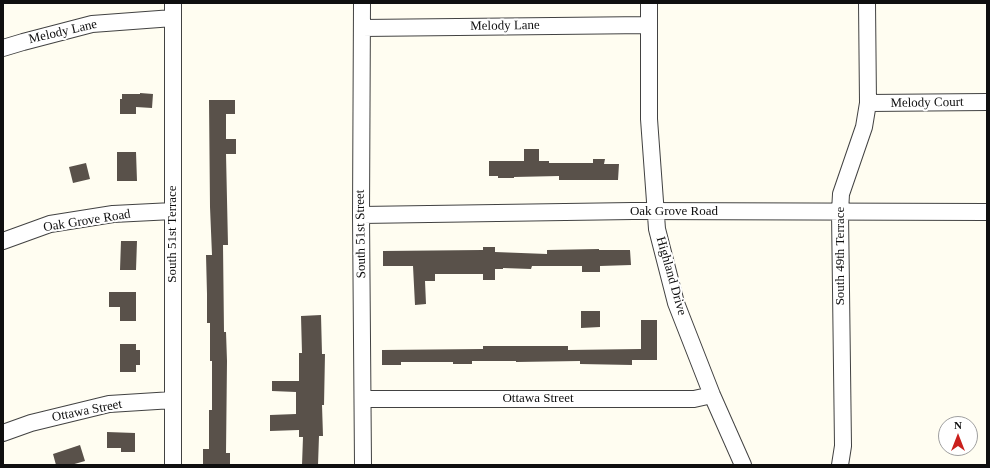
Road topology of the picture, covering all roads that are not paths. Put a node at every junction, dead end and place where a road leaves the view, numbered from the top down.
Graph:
1 (362, 3) edge
2 (649, 3) edge
3 (867, 3) edge
4 (173, 10) edge
5 (649, 25) junction
6 (362, 28) junction
7 (3, 48) edge
8 (987, 102) edge
9 (868, 103) junction
10 (173, 211) junction
11 (655, 212) junction
12 (840, 212) junction
13 (987, 212) edge
14 (360, 214) junction
15 (3, 241) edge
16 (712, 395) junction
17 (363, 399) junction
18 (173, 400) junction
19 (3, 433) edge
20 (173, 465) edge
21 (363, 465) edge
22 (743, 465) edge
23 (840, 465) edge

1 - 6 street, South 51st Street
2 - 5 street, Highland Drive
3 - 9 street, South 49th Terrace
4 - 7 street, Melody Lane
4 - 10 street, South 51st Terrace
5 - 6 street, Melody Lane
5 - 11 street, Highland Drive
6 - 14 street, South 51st Street
8 - 9 street, Melody Court
9 - 12 street, South 49th Terrace
10 - 15 street, Oak Grove Road
10 - 18 street, South 51st Terrace
11 - 12 street, Oak Grove Road
11 - 14 street, Oak Grove Road
11 - 16 street, Highland Drive
12 - 13 street, Oak Grove Road
12 - 23 street, South 49th Terrace
14 - 17 street, South 51st Street
16 - 17 street, Ottawa Street
16 - 22 street, Highland Drive
17 - 21 street, South 51st Street
18 - 19 street, Ottawa Street
18 - 20 street, South 51st Terrace

